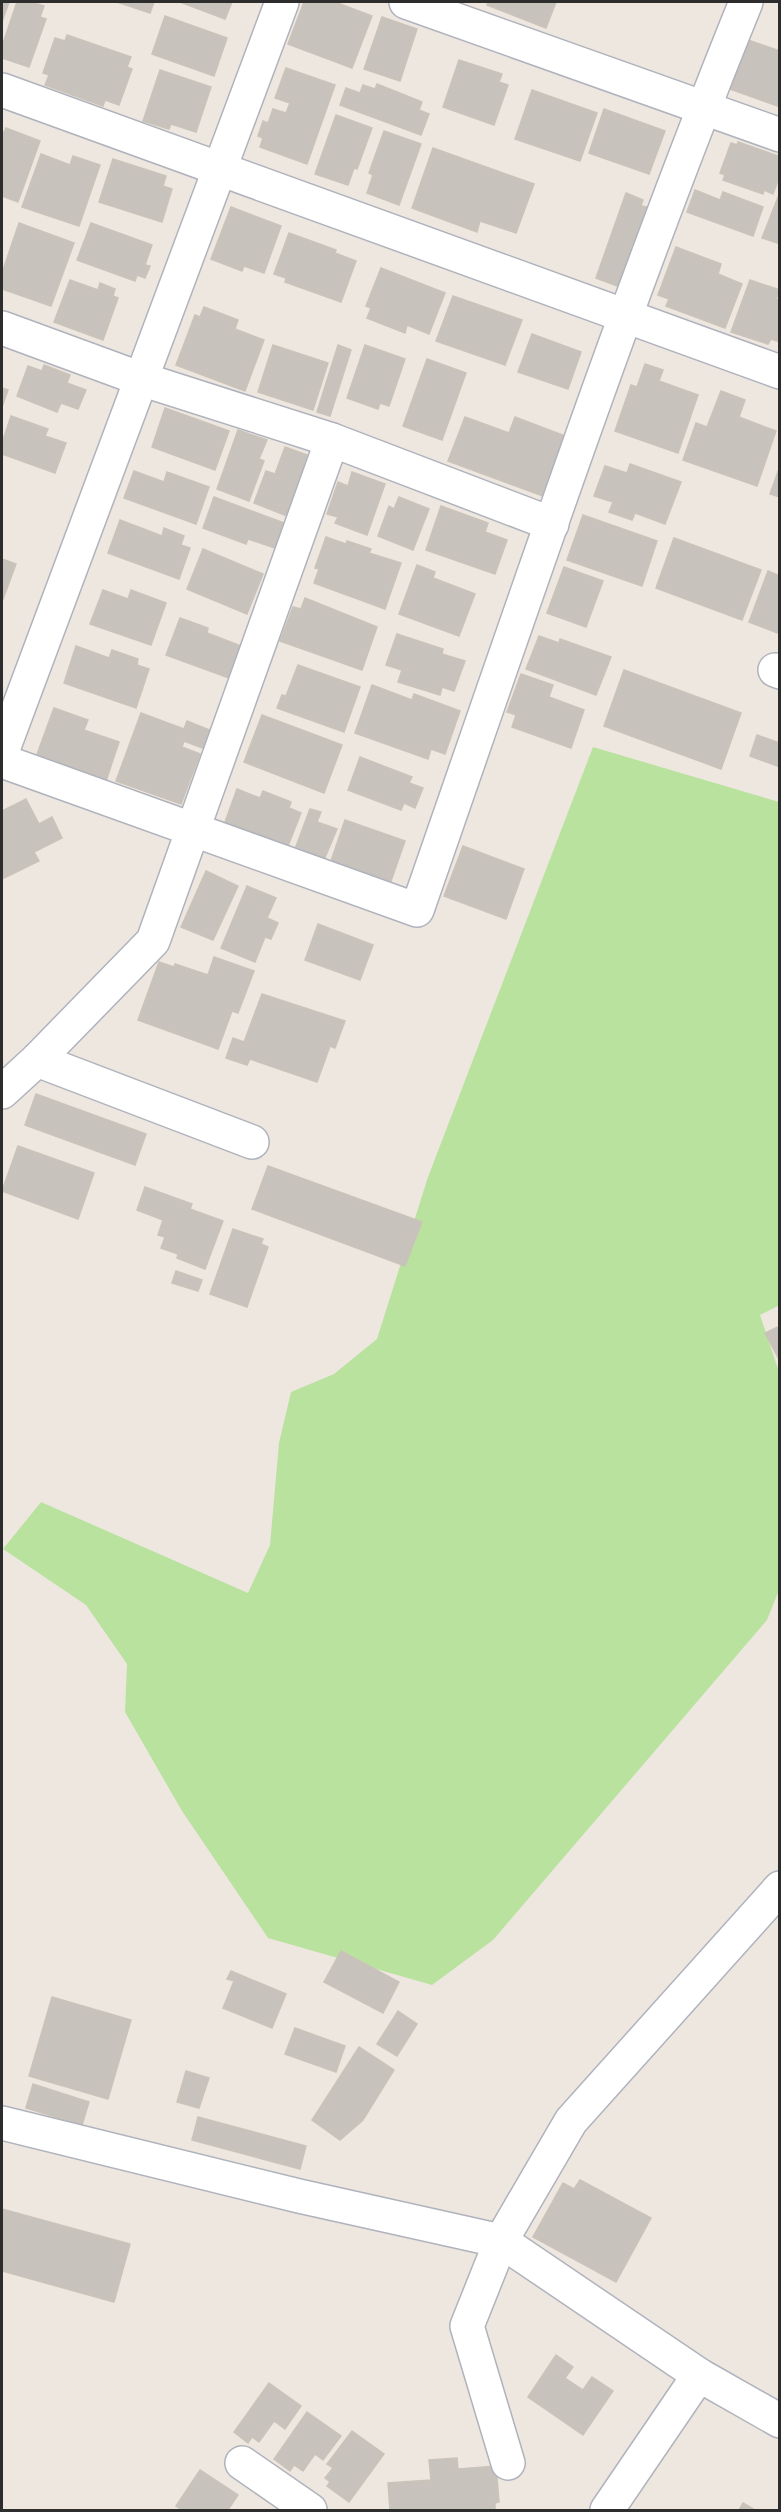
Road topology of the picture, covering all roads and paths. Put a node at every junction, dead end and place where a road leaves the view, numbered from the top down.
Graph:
1 (282, 2) edge
2 (406, 2) edge
3 (746, 2) edge
4 (2, 90) edge
5 (703, 108) junction
6 (780, 135) edge
7 (220, 168) junction
8 (626, 317) junction
9 (2, 328) edge
10 (780, 372) edge
11 (141, 379) junction
12 (332, 440) junction
13 (552, 524) junction
14 (2, 752) edge
15 (2, 761) edge
16 (194, 829) junction
17 (37, 1060) junction
18 (2, 1092) edge
19 (252, 1142) dead end
20 (780, 1888) edge
21 (2, 2123) edge
22 (501, 2241) junction
23 (699, 2375) junction
24 (780, 2421) edge
25 (242, 2463) dead end
26 (508, 2463) dead end
27 (276, 2500) edge
28 (310, 2511) edge
29 (607, 2511) edge

1 - 7 street
2 - 5 street
3 - 5 street
4 - 7 street
5 - 6 street
5 - 8 street
7 - 8 street
7 - 11 street
8 - 10 street
8 - 13 street
9 - 11 street
11 - 12 street
11 - 14 street
12 - 13 street
12 - 16 street
13 - 16 street
15 - 16 street
16 - 17 street
17 - 18 street
17 - 19 street
20 - 22 street
21 - 22 street
22 - 23 street
22 - 26 street
23 - 24 street
23 - 29 street
25 - 27 street
27 - 28 street

